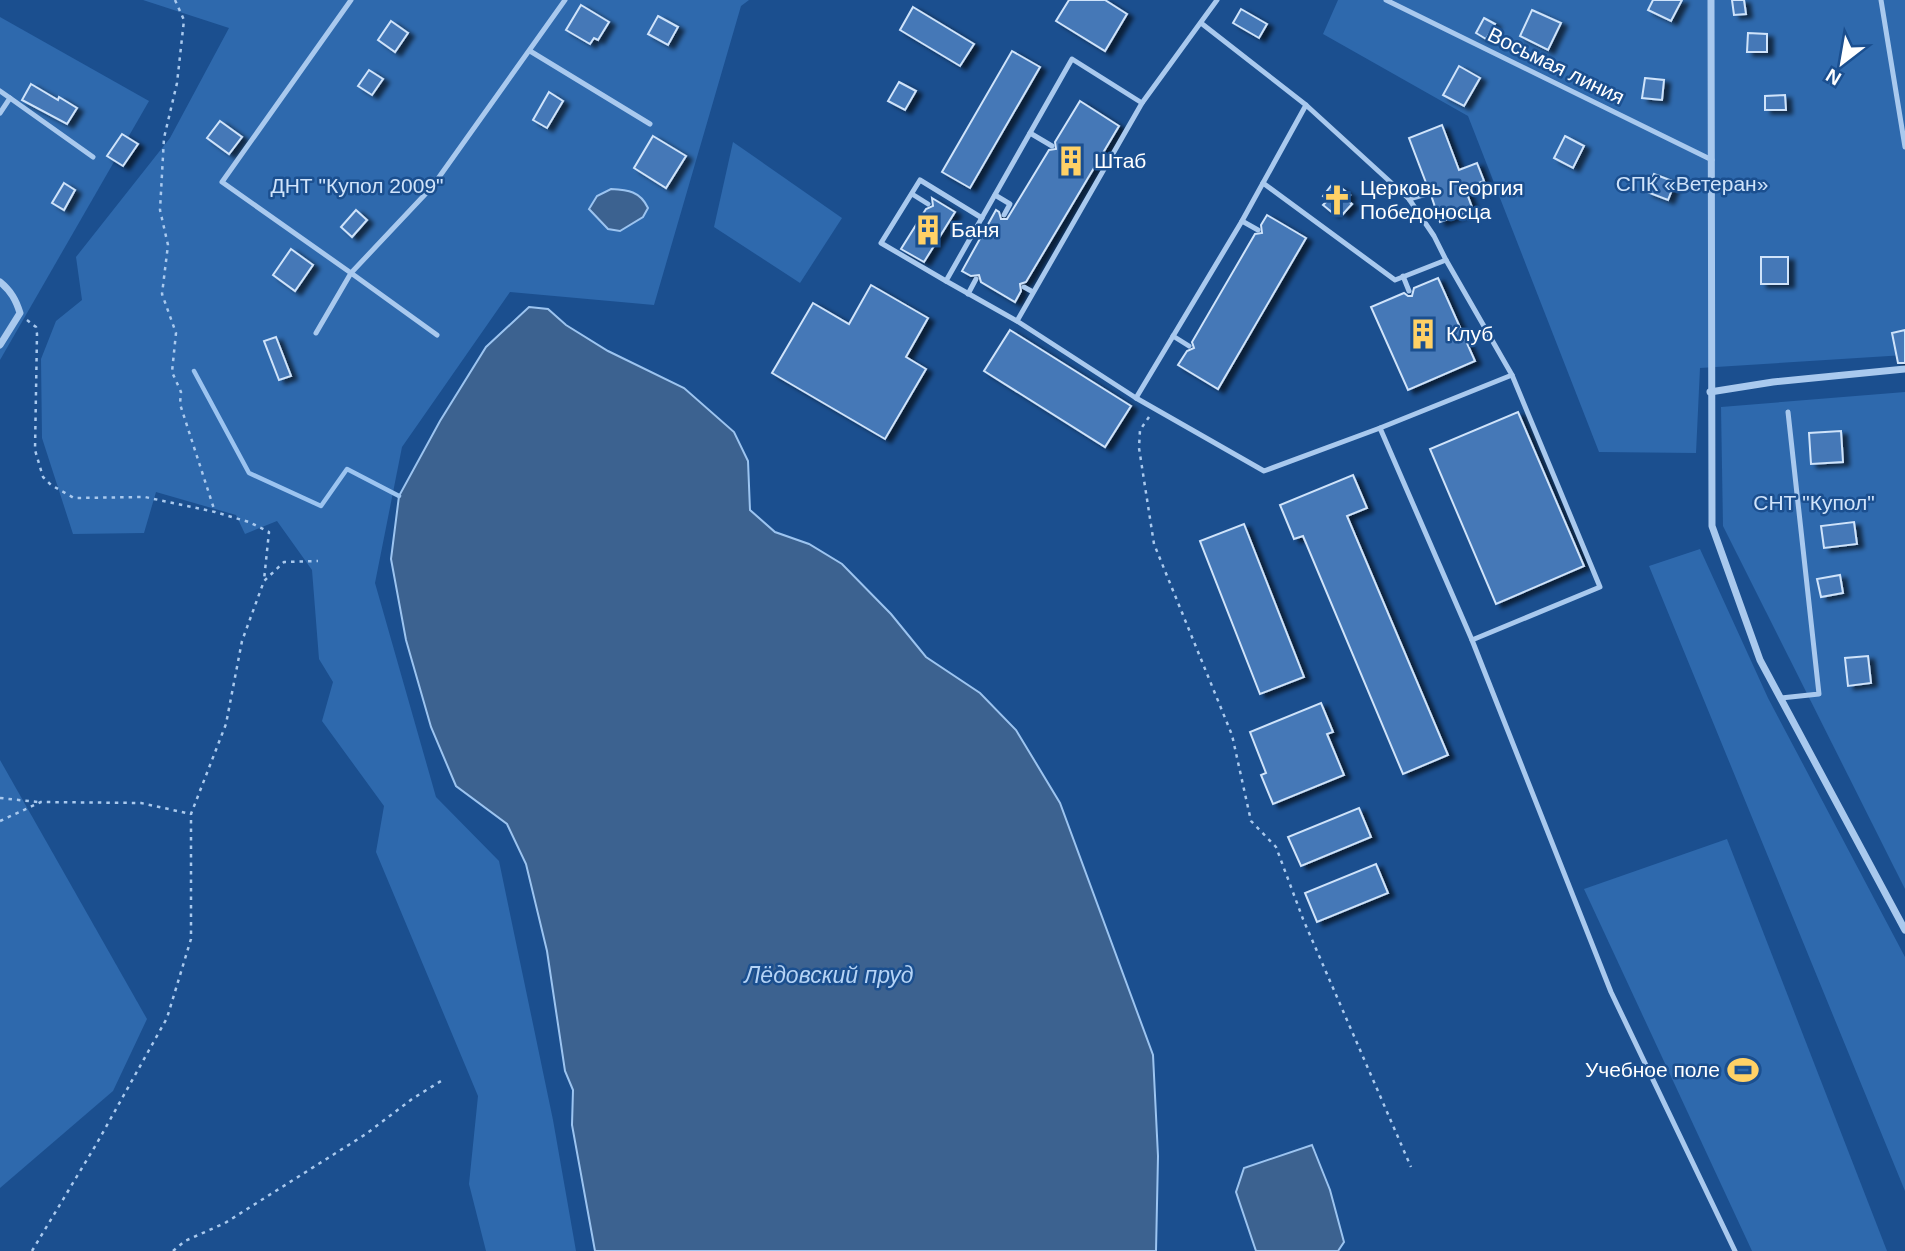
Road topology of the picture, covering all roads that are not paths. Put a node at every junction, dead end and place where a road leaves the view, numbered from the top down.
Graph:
1 (351, 0) edge
2 (565, 0) edge
3 (1217, 0) edge
4 (1386, 0) edge
5 (1711, 0) edge
6 (1881, 0) edge
7 (1201, 23) junction
8 (530, 51) junction
9 (0, 91) edge
10 (10, 98) junction
11 (1142, 103) junction
12 (1306, 105) junction
13 (0, 113) edge
14 (650, 124) dead end
15 (1030, 133) junction
16 (1052, 146) dead end
17 (1905, 147) edge
18 (93, 157) dead end
19 (1712, 160) junction
20 (1263, 183) junction
21 (1430, 193) dead end
22 (912, 194) junction
23 (995, 195) junction
24 (1409, 199) junction
25 (928, 204) dead end
26 (1004, 215) dead end
27 (982, 218) junction
28 (1242, 221) junction
29 (1258, 230) dead end
30 (1446, 260) junction
31 (351, 273) junction
32 (1403, 276) junction
33 (976, 279) dead end
34 (946, 281) junction
35 (0, 282) edge
36 (1024, 287) dead end
37 (1409, 290) dead end
38 (1033, 292) junction
39 (968, 294) junction
40 (1017, 321) junction
41 (316, 333) dead end
42 (437, 335) dead end
43 (1173, 337) junction
44 (0, 345) edge
45 (1189, 346) dead end
46 (1905, 369) edge
47 (1512, 375) junction
48 (1710, 392) junction
49 (1136, 398) junction
50 (1788, 412) dead end
51 (1380, 428) junction
52 (1472, 640) junction
53 (1780, 698) junction
54 (1905, 930) edge
55 (1735, 1251) edge

1 - 31 lane
2 - 8 lane
3 - 7 lane
4 - 19 lane, Восьмая линия
5 - 19 street
6 - 17 lane
7 - 11 lane
7 - 12 lane
8 - 14 lane
8 - 31 lane
9 - 10 lane
10 - 13 lane
10 - 18 lane
11 - 15 lane
11 - 38 lane
12 - 20 lane
12 - 24 lane
15 - 16 lane
15 - 23 lane
19 - 48 street
20 - 28 lane
20 - 32 lane
21 - 24 lane
22 - 25 lane
22 - 27 lane
22 - 34 lane
23 - 26 lane
23 - 27 lane
24 - 30 lane
27 - 34 lane
28 - 29 lane
28 - 43 lane
30 - 32 lane
30 - 47 lane
31 - 41 lane
31 - 42 lane
32 - 37 lane
33 - 39 lane
34 - 39 lane
35 - 44 street
36 - 38 lane
38 - 40 lane
39 - 40 lane
40 - 49 lane
43 - 45 lane
43 - 49 lane
46 - 48 street
47 - 51 lane
47 - 52 lane
48 - 53 street
49 - 51 lane
50 - 53 lane
51 - 52 lane
52 - 55 lane
53 - 54 street

